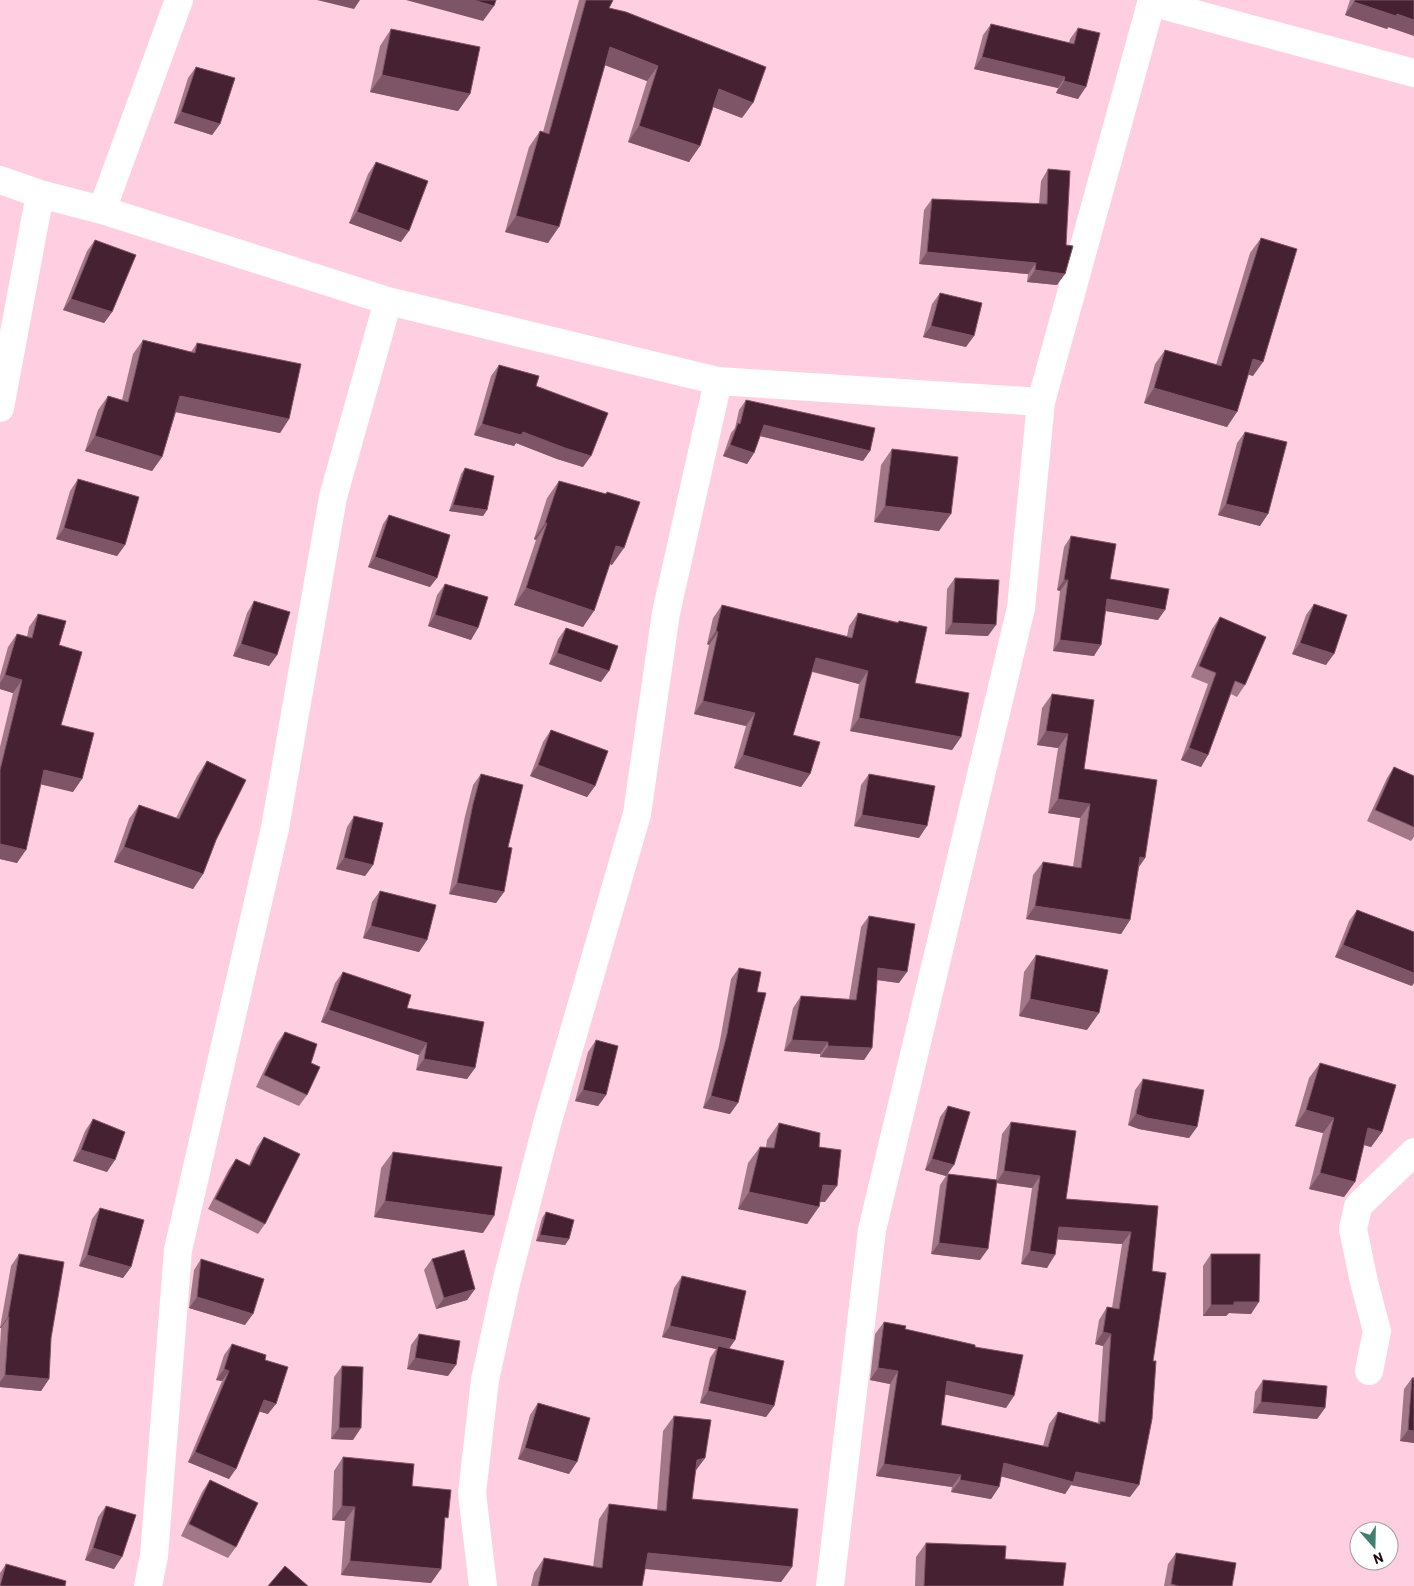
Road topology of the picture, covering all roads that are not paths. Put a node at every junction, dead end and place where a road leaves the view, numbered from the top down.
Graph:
1 (179, 0) edge
2 (1152, 1) edge
3 (1414, 73) edge
4 (0, 180) edge
5 (40, 194) junction
6 (102, 210) junction
7 (388, 301) junction
8 (718, 381) junction
9 (1041, 402) junction
10 (0, 408) edge
11 (1414, 1152) edge
12 (1369, 1371) dead end
13 (148, 1586) edge
14 (483, 1586) edge
15 (830, 1586) edge

1 - 6 street
2 - 3 street
2 - 9 street
4 - 5 street
5 - 6 street
5 - 10 street
6 - 7 street
7 - 8 street
7 - 13 street
8 - 9 street
8 - 14 street
9 - 15 street
11 - 12 street

